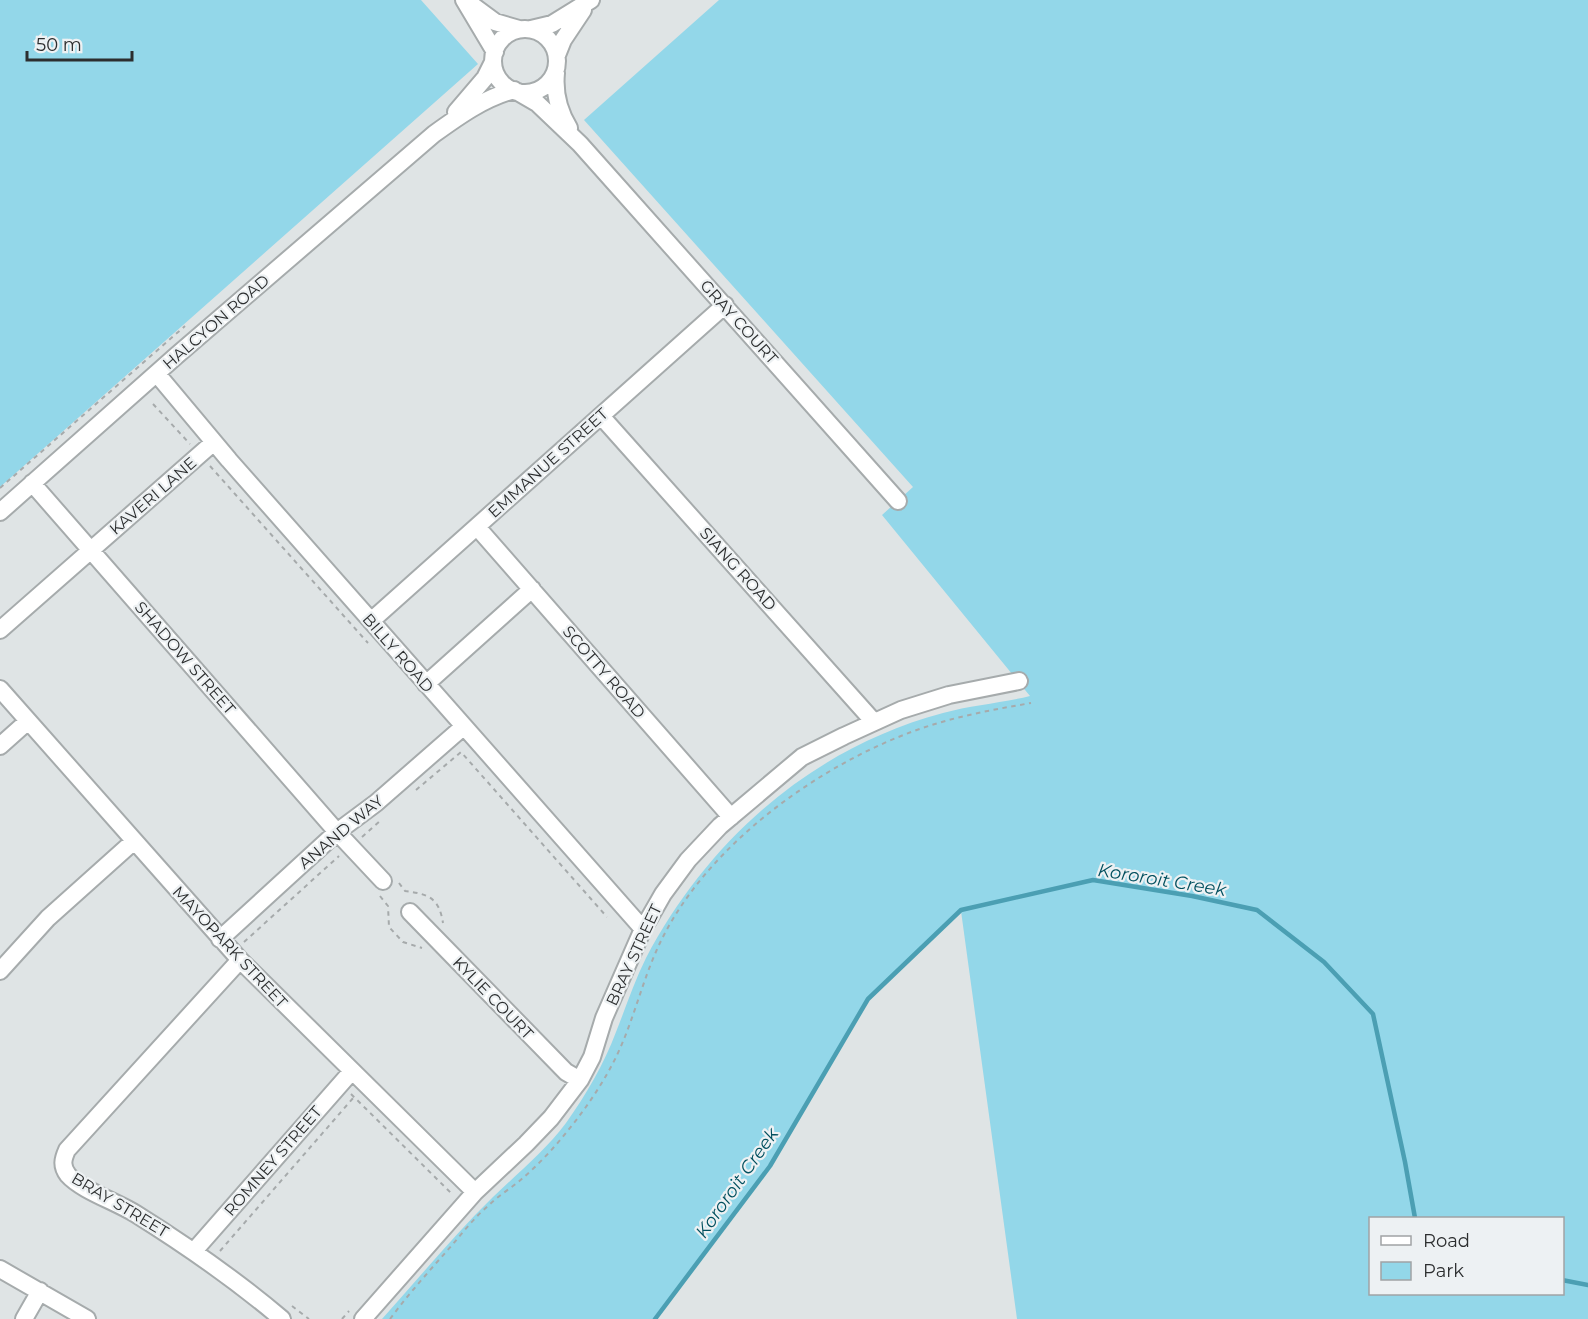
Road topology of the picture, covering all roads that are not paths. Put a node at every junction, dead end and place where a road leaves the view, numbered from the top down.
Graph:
1 (466, 0) edge
2 (590, 1) edge
3 (525, 29) junction
4 (494, 57) junction
5 (557, 61) junction
6 (516, 91) junction
7 (434, 134) junction
8 (580, 144) junction
9 (725, 305) junction
10 (157, 374) junction
11 (602, 416) junction
12 (214, 442) junction
13 (32, 483) junction
14 (898, 501) dead end
15 (0, 512) edge
16 (477, 527) junction
17 (91, 550) junction
18 (532, 589) junction
19 (371, 621) junction
20 (0, 630) edge
21 (1019, 681) dead end
22 (426, 684) junction
23 (0, 689) edge
24 (28, 721) junction
25 (874, 722) junction
26 (463, 727) junction
27 (0, 746) edge
28 (731, 817) junction
29 (337, 832) junction
30 (134, 841) junction
31 (390, 882) road end
32 (410, 912) dead end
33 (643, 929) junction
34 (220, 939) junction
35 (240, 960) junction
36 (0, 971) edge
37 (346, 1077) junction
38 (580, 1080) junction
39 (470, 1187) junction
40 (194, 1251) junction
41 (0, 1269) edge
42 (40, 1292) junction
43 (356, 1315) edge
44 (24, 1319) edge
45 (87, 1319) edge
46 (282, 1319) edge

1 - 3 street
1 - 4 street
2 - 3 street
2 - 5 street
3 - 4 street
3 - 5 street
4 - 6 street
4 - 7 street
5 - 6 street
5 - 8 street
6 - 7 street
6 - 8 street
7 - 10 street, HALCYON ROAD
8 - 9 street, GRAY COURT
9 - 11 street, EMMANUE STREET
9 - 14 street, GRAY COURT
10 - 12 street, BILLY ROAD
10 - 13 street, HALCYON ROAD
11 - 16 street, EMMANUE STREET
11 - 25 street, SIANG ROAD
12 - 17 street, KAVERI LANE
12 - 19 street, BILLY ROAD
13 - 15 street, HALCYON ROAD
13 - 17 street, SHADOW STREET
16 - 18 street, SCOTTY ROAD
16 - 19 street, EMMANUE STREET
17 - 20 street, KAVERI LANE
17 - 29 street, SHADOW STREET
18 - 22 street
18 - 28 street, SCOTTY ROAD
19 - 22 street, BILLY ROAD
21 - 25 street, BRAY STREET
22 - 26 street, BILLY ROAD
23 - 24 street, MAYOPARK STREET
24 - 27 street
24 - 30 street, MAYOPARK STREET
25 - 28 street, BRAY STREET
26 - 29 street, ANAND WAY
26 - 33 street, BILLY ROAD
28 - 33 street, BRAY STREET
29 - 31 street, SHADOW STREET
29 - 34 street, ANAND WAY
30 - 34 street, MAYOPARK STREET
30 - 36 street
32 - 38 street, KYLIE COURT
33 - 38 street, BRAY STREET
34 - 35 street, MAYOPARK STREET
35 - 37 street, MAYOPARK STREET
35 - 40 street, BRAY STREET
37 - 39 street, MAYOPARK STREET
37 - 40 street, ROMNEY STREET
38 - 39 street, BRAY STREET
39 - 43 street, BRAY STREET
40 - 46 street, BRAY STREET
41 - 42 street
42 - 44 street
42 - 45 street

